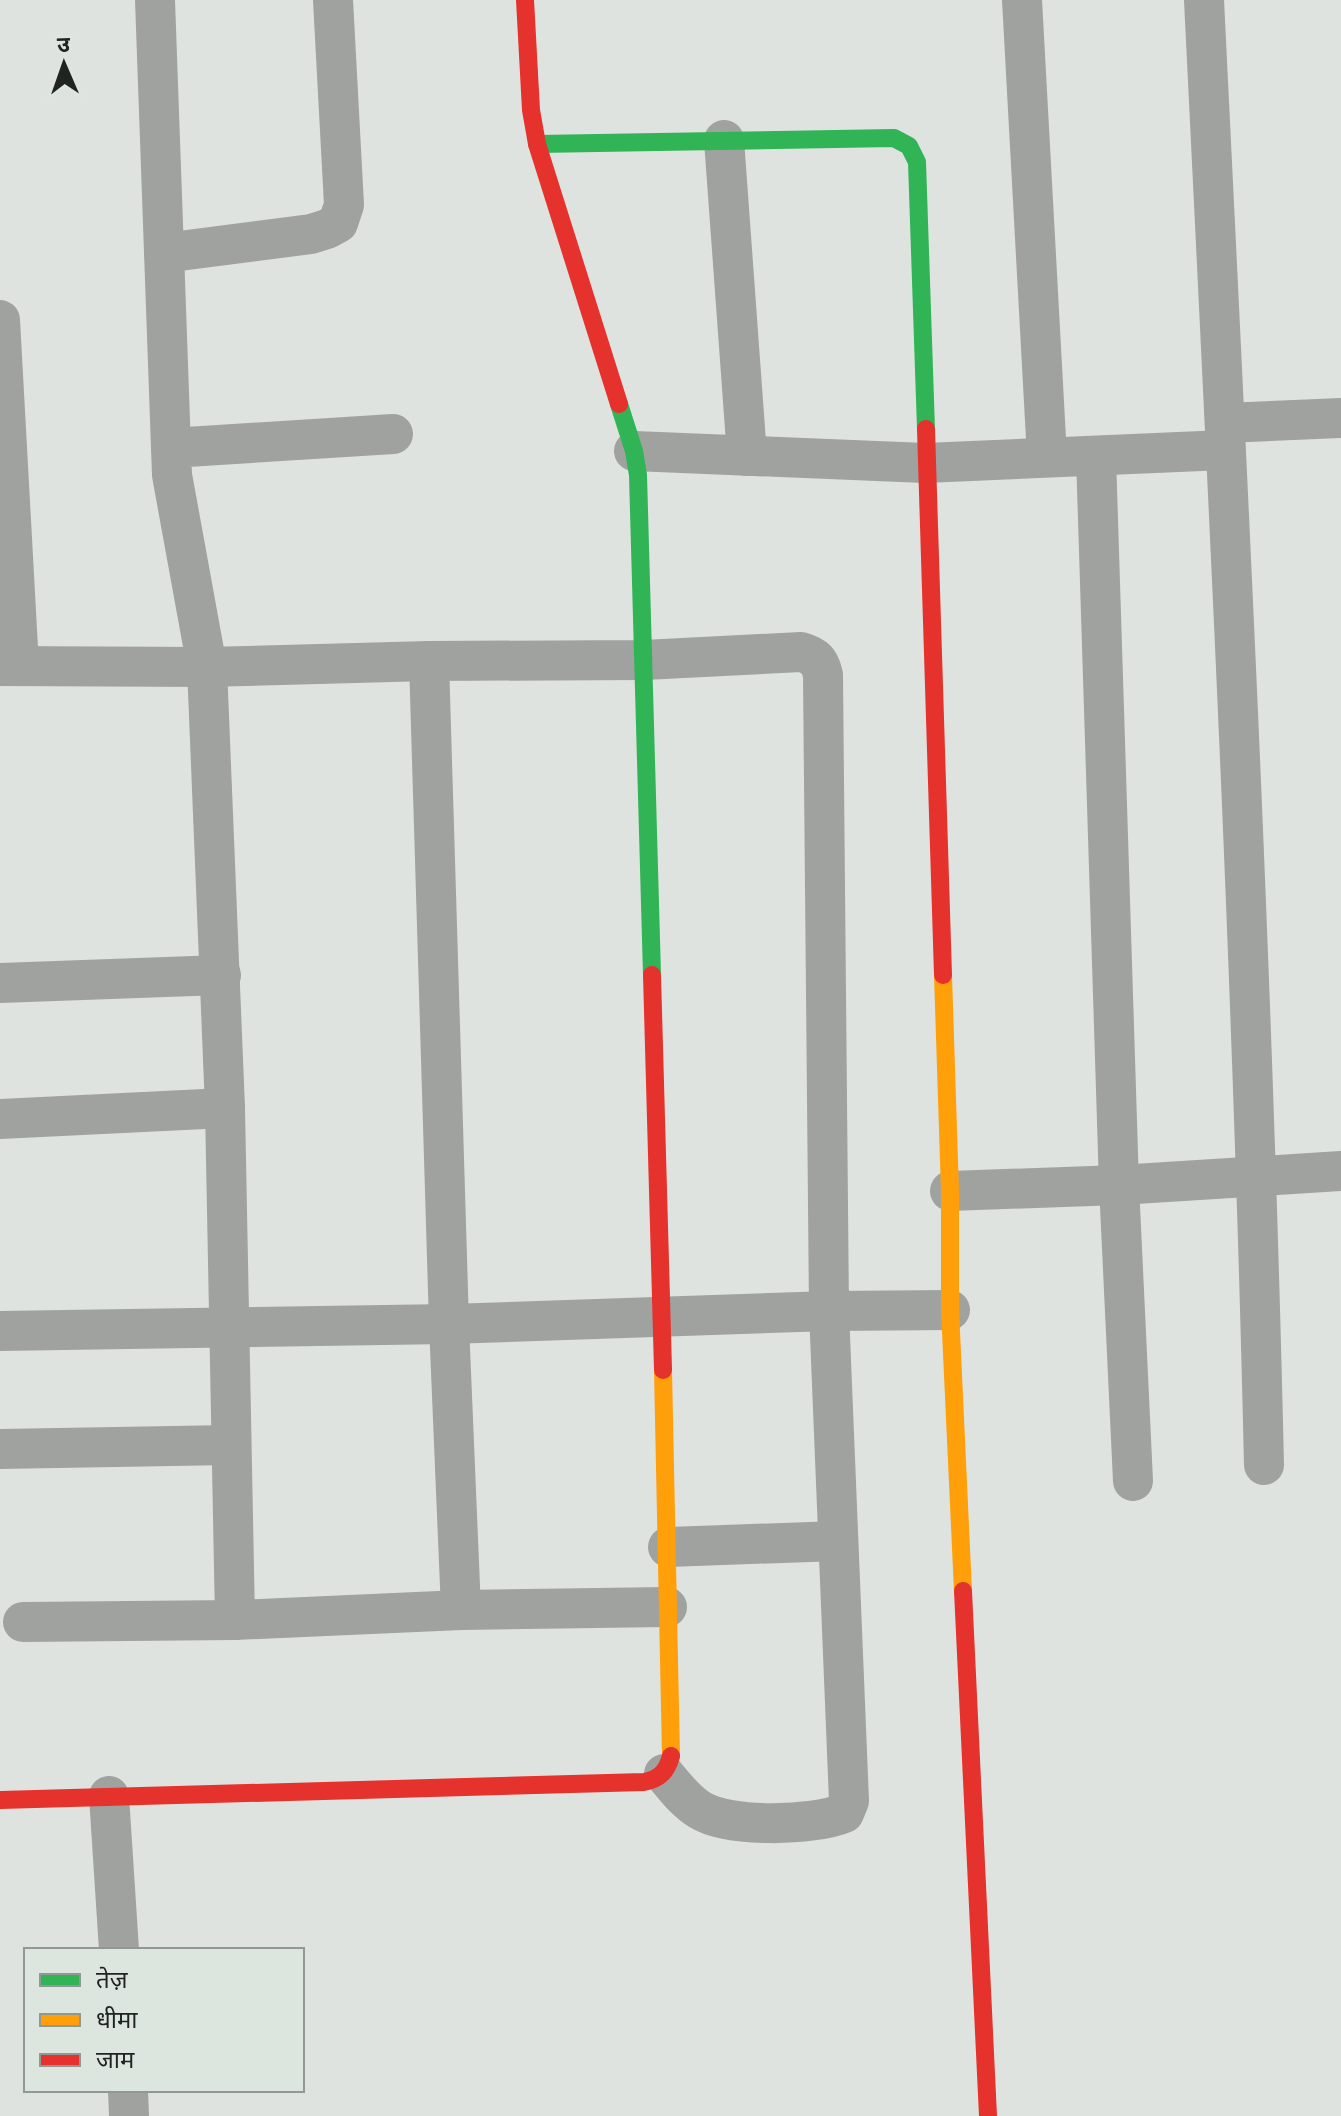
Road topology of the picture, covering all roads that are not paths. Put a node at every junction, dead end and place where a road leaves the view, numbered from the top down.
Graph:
1 (155, 0) edge
2 (333, 0) edge
3 (525, 0) edge
4 (1022, 0) edge
5 (1204, 0) edge
6 (724, 140) junction
7 (537, 144) junction
8 (164, 253) junction
9 (0, 320) edge
10 (1341, 418) edge
11 (393, 434) dead end
12 (1225, 436) junction
13 (171, 448) junction
14 (634, 451) junction
15 (747, 456) junction
16 (1096, 456) junction
17 (1047, 457) junction
18 (925, 463) junction
19 (644, 660) junction
20 (429, 661) junction
21 (9, 666) edge
22 (207, 667) junction
23 (221, 975) junction
24 (0, 983) edge
25 (225, 1108) junction
26 (0, 1119) edge
27 (1341, 1171) edge
28 (1257, 1176) junction
29 (1119, 1185) junction
30 (950, 1191) junction
31 (950, 1310) junction
32 (829, 1311) junction
33 (662, 1316) junction
34 (449, 1324) junction
35 (229, 1328) junction
36 (0, 1331) edge
37 (230, 1445) junction
38 (0, 1449) edge
39 (1264, 1465) dead end
40 (1133, 1481) dead end
41 (838, 1541) junction
42 (668, 1547) junction
43 (667, 1607) junction
44 (461, 1610) junction
45 (235, 1620) junction
46 (23, 1622) dead end
47 (664, 1774) junction
48 (109, 1796) junction
49 (0, 1800) edge
50 (119, 1948) edge
51 (128, 2092) edge
52 (129, 2116) edge
53 (988, 2116) edge

1 - 8 street
2 - 8 street
3 - 7 street
4 - 17 street
5 - 12 street
6 - 7 street
6 - 15 street
6 - 18 street
7 - 14 street
8 - 13 street
9 - 21 street
10 - 12 street
11 - 13 street
12 - 16 street
12 - 28 street
13 - 22 street
14 - 15 street
14 - 19 street
15 - 18 street
16 - 17 street
16 - 29 street
17 - 18 street
18 - 30 street
19 - 20 street
19 - 32 street
19 - 33 street
20 - 22 street
20 - 34 street
21 - 22 street
22 - 23 street
23 - 24 street
23 - 25 street
25 - 26 street
25 - 35 street
27 - 28 street
28 - 29 street
28 - 39 street
29 - 30 street
29 - 40 street
30 - 31 street
31 - 32 street
31 - 53 street
32 - 33 street
32 - 41 street
33 - 34 street
33 - 42 street
34 - 35 street
34 - 44 street
35 - 36 street
35 - 37 street
37 - 38 street
37 - 45 street
41 - 42 street
41 - 47 street
42 - 43 street
43 - 44 street
43 - 47 street
44 - 45 street
45 - 46 street
47 - 48 street
48 - 49 street
48 - 50 street
51 - 52 street

